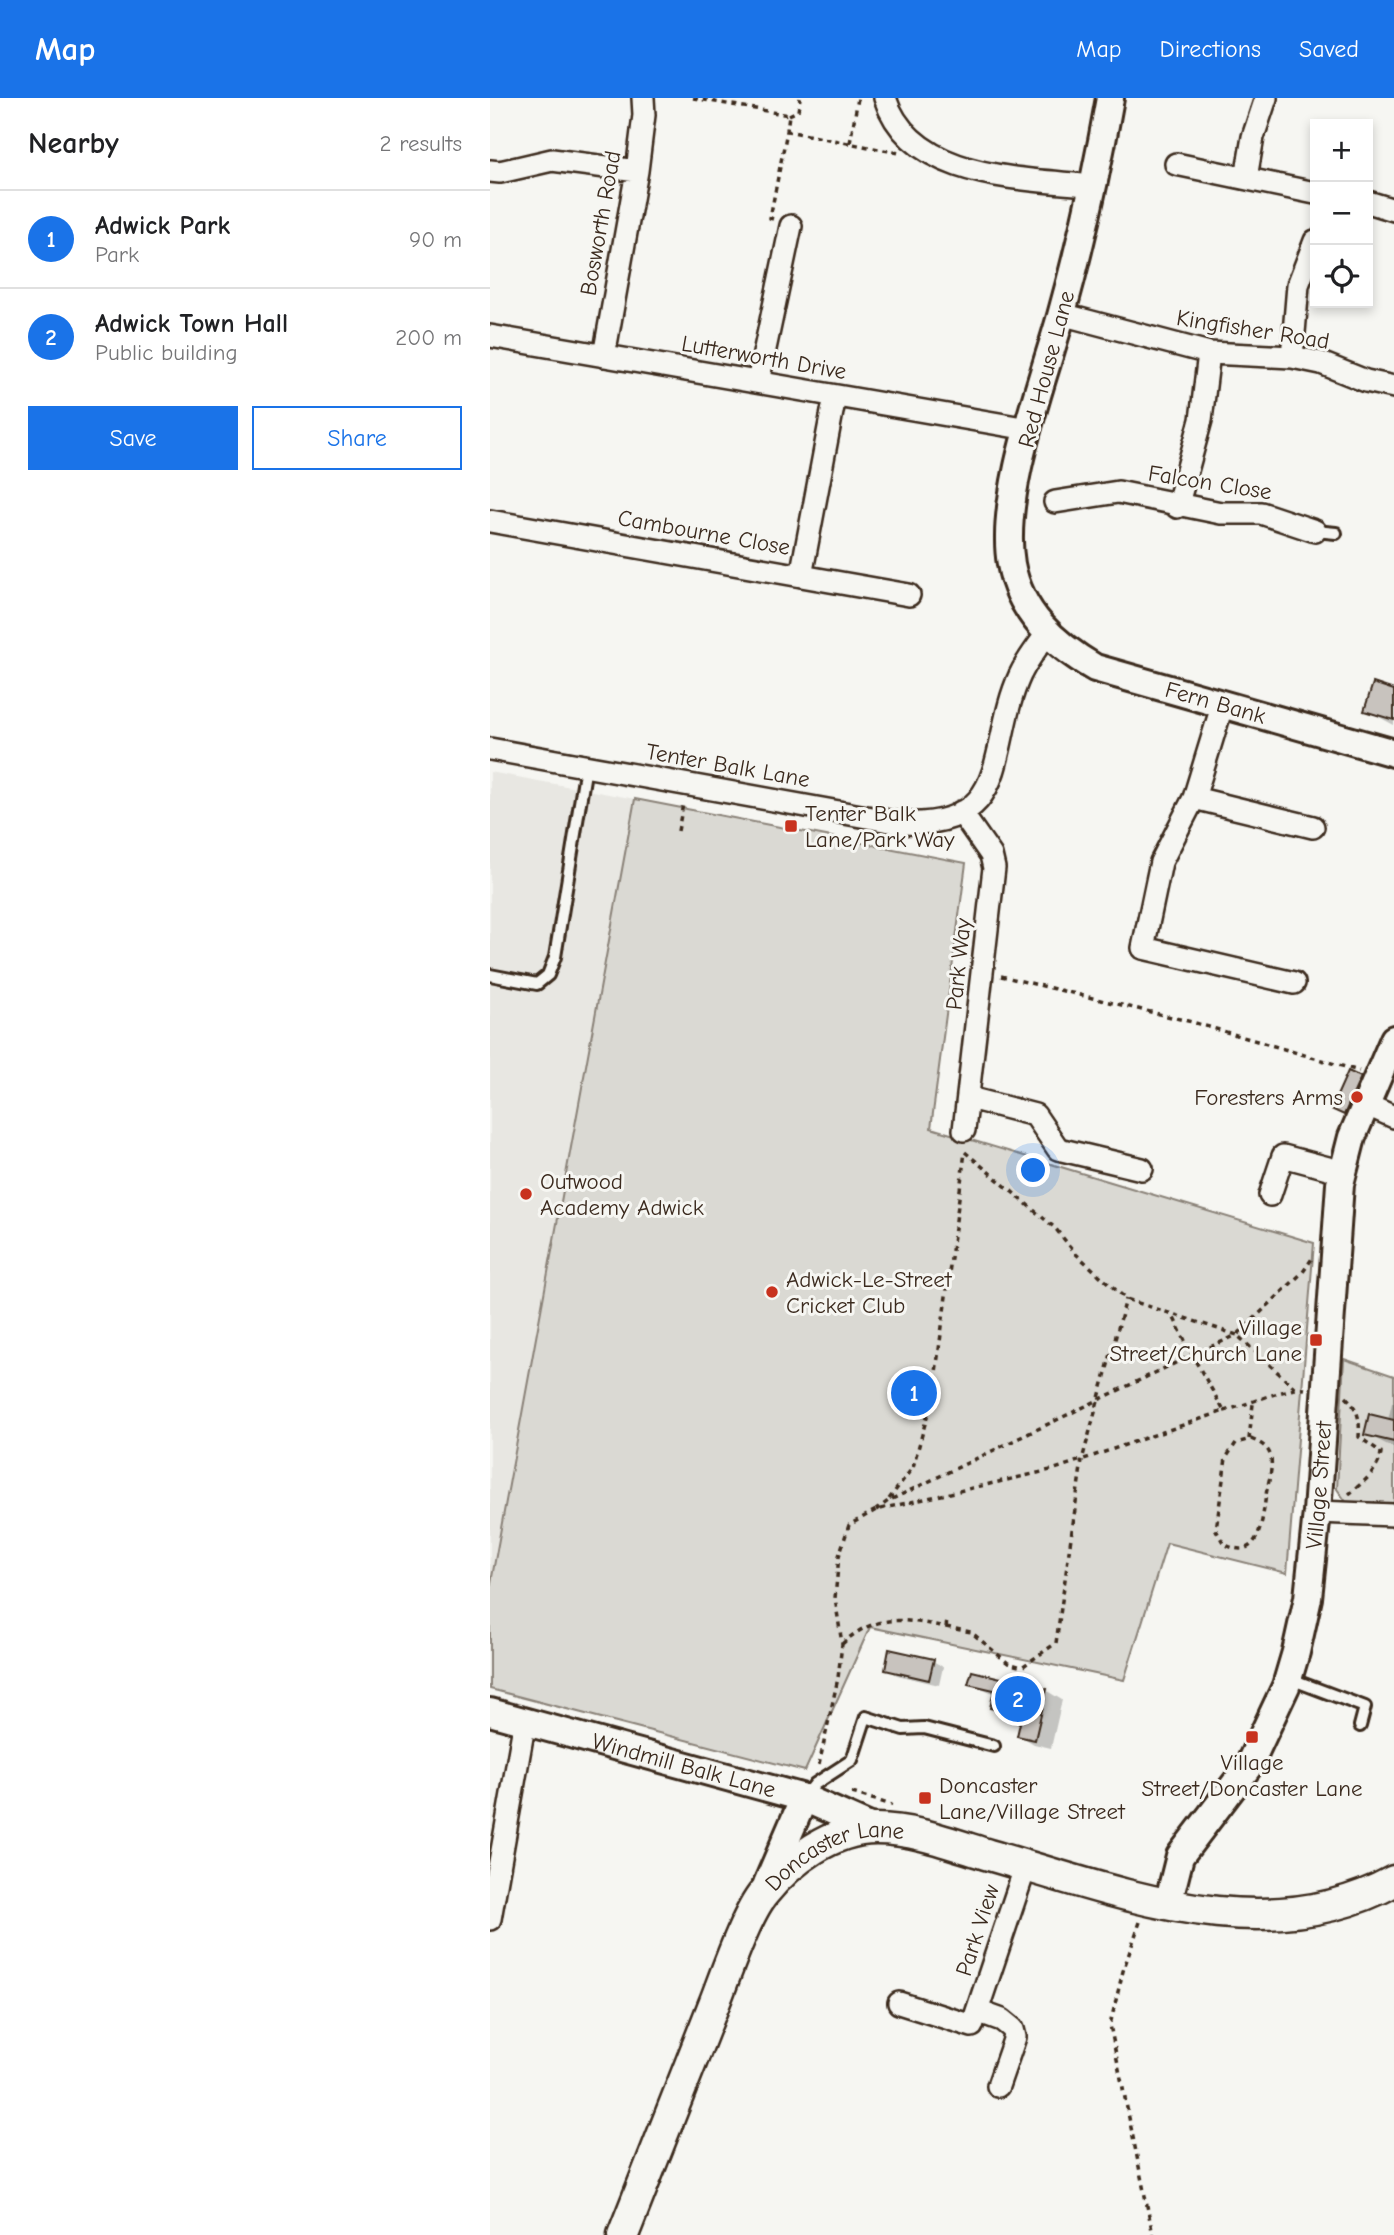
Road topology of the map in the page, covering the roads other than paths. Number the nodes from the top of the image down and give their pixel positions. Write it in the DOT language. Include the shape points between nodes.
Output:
graph roads {
  1 [pos="643,98"];
  2 [pos="885,98"];
  3 [pos="1110,98"];
  4 [pos="1266,98"];
  5 [pos="1176,164"];
  6 [pos="637,170"];
  7 [pos="490,171"];
  8 [pos="1246,178"];
  9 [pos="1094,186"];
  10 [pos="1310,192"];
  11 [pos="1373,204"];
  12 [pos="1394,210"];
  13 [pos="791,226"];
  14 [pos="1313,245"];
  15 [pos="1061,314"];
  16 [pos="490,336"];
  17 [pos="1209,353"];
  18 [pos="604,356"];
  19 [pos="1292,357"];
  20 [pos="758,383"];
  21 [pos="1394,387"];
  22 [pos="835,396"];
  23 [pos="1028,429"];
  24 [pos="1055,502"];
  25 [pos="1177,506"];
  26 [pos="490,521"];
  27 [pos="1325,532"];
  28 [pos="801,576"];
  29 [pos="909,595"];
  30 [pos="1046,634"];
  31 [pos="1223,703"];
  32 [pos="490,749"];
  33 [pos="1394,753"];
  34 [pos="586,766"];
  35 [pos="1194,798"];
  36 [pos="961,812"];
  37 [pos="1312,827"];
  38 [pos="490,975"];
  39 [pos="1294,983"];
  40 [pos="1388,1056"];
  41 [pos="969,1098"];
  42 [pos="1365,1104"];
  43 [pos="1394,1117"];
  44 [pos="964,1130"];
  45 [pos="1142,1169"];
  46 [pos="1343,1172"];
  47 [pos="1270,1195"];
  48 [pos="1317,1513"];
  49 [pos="1394,1516"];
  50 [pos="1288,1678"];
  51 [pos="490,1712"];
  52 [pos="525,1720"];
  53 [pos="1360,1726"];
  54 [pos="994,1746"];
  55 [pos="810,1791"];
  56 [pos="874,1829"];
  57 [pos="1026,1865"];
  58 [pos="1394,1881"];
  59 [pos="762,1895"];
  60 [pos="1158,1902"];
  61 [pos="490,1919"];
  62 [pos="899,2003"];
  63 [pos="977,2011"];
  64 [pos="998,2086"];
  65 [pos="623,2235"];
  1 -- 6 [label="street, Bosworth Road"];
  2 -- 9 [label="street" via="905,132 933,155 963,168"];
  3 -- 9 [label="street, Red House Lane"];
  4 -- 8 [label="street"];
  5 -- 8 [label="street"];
  6 -- 7 [label="street" via="552,160"];
  6 -- 18 [label="street, Bosworth Road"];
  8 -- 10 [label="street"];
  9 -- 15 [label="street, Red House Lane"];
  11 -- 12 [label="street"];
  13 -- 20 [label="street"];
  14 -- 19 [label="street" via="1298,285"];
  15 -- 17 [label="street, Kingfisher Road"];
  15 -- 23 [label="street, Red House Lane"];
  16 -- 18 [label="street, Lutterworth Drive"];
  17 -- 19 [label="street, Kingfisher Road"];
  17 -- 25 [label="street" via="1202,420"];
  18 -- 20 [label="street, Lutterworth Drive"];
  19 -- 21 [label="street, Kingfisher Road"];
  20 -- 22 [label="street, Lutterworth Drive"];
  22 -- 23 [label="street, Lutterworth Drive"];
  22 -- 28 [label="street"];
  23 -- 30 [label="street, Red House Lane" via="1008,538 1018,589"];
  24 -- 25 [label="street, Falcon Close" via="1118,492"];
  25 -- 27 [label="street, Falcon Close" via="1261,513"];
  26 -- 28 [label="street, Cambourne Close"];
  28 -- 29 [label="street, Cambourne Close"];
  30 -- 31 [label="street, Fern Bank" via="1095,667"];
  30 -- 36 [label="street, Tenter Balk Lane" via="1019,676 989,784"];
  31 -- 33 [label="street, Fern Bank"];
  31 -- 35 [label="street"];
  32 -- 34 [label="street, Tenter Balk Lane"];
  34 -- 36 [label="street, Tenter Balk Lane" via="900,823 927,824"];
  34 -- 38 [label="lane" via="555,957 548,975 537,984"];
  35 -- 37 [label="street"];
  35 -- 39 [label="street" via="1161,862 1143,948"];
  36 -- 41 [label="street, Park Way" via="991,855 995,869"];
  40 -- 42 [label="street, Village Street"];
  41 -- 44 [label="street, Park Way"];
  41 -- 45 [label="street" via="1035,1115 1058,1149"];
  42 -- 43 [label="street"];
  42 -- 46 [label="street, Village Street"];
  46 -- 47 [label="street" via="1283,1156"];
  46 -- 48 [label="street, Village Street"];
  48 -- 49 [label="street"];
  48 -- 50 [label="street, Village Street" via="1308,1598"];
  50 -- 53 [label="lane" via="1365,1707"];
  50 -- 60 [label="street, Village Street" via="1248,1767 1180,1856"];
  51 -- 52 [label="street, Windmill Balk Lane"];
  52 -- 55 [label="street, Windmill Balk Lane"];
  52 -- 61 [label="street"];
  54 -- 55 [label="lane" via="924,1728 903,1729 866,1717 852,1760"];
  55 -- 56 [label="street, Windmill Balk Lane" via="839,1814"];
  55 -- 59 [label="street"];
  56 -- 57 [label="main road, Doncaster Lane" via="925,1836"];
  56 -- 59 [label="main road, Doncaster Lane" via="834,1839 793,1862"];
  57 -- 60 [label="main road, Doncaster Lane" via="1102,1890"];
  57 -- 63 [label="street, Park View"];
  58 -- 60 [label="main road, Doncaster Lane" via="1332,1905 1281,1915 1232,1914"];
  59 -- 65 [label="main road, Doncaster Lane" via="730,1961"];
  62 -- 63 [label="street, Park View" via="972,2026"];
  63 -- 64 [label="street, Park View" via="1013,2029 1015,2037"];
}
